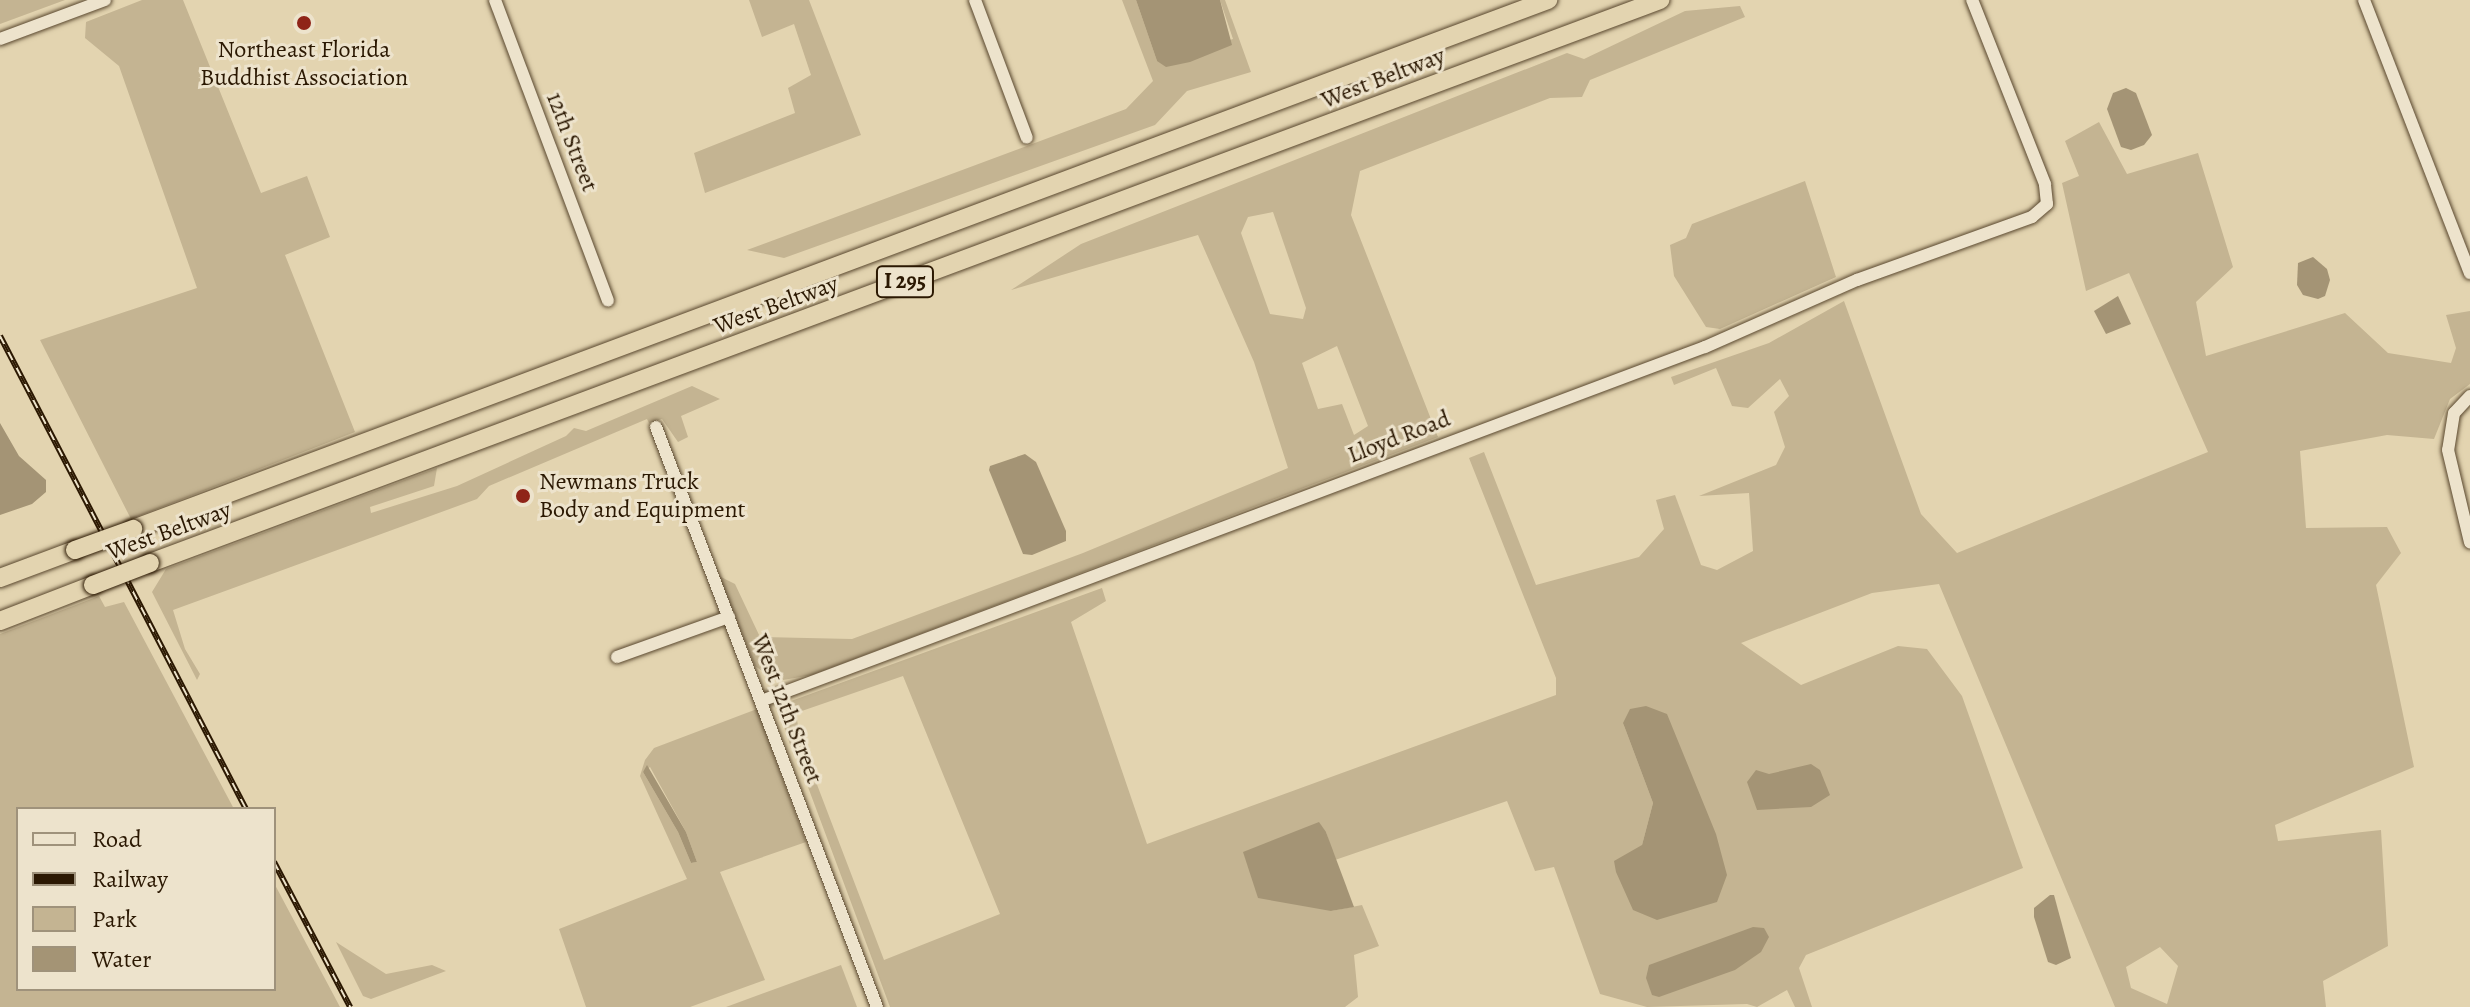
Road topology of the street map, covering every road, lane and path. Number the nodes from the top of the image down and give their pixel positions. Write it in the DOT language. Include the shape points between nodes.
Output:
graph roads {
  1 [pos="105,0"];
  2 [pos="495,0"];
  3 [pos="975,0"];
  4 [pos="1548,0"];
  5 [pos="1660,0"];
  6 [pos="1972,0"];
  7 [pos="2364,0"];
  8 [pos="0,39"];
  9 [pos="1027,138"];
  10 [pos="2470,273"];
  11 [pos="608,300"];
  12 [pos="2470,396"];
  13 [pos="656,427"];
  14 [pos="2470,542"];
  15 [pos="0,578"];
  16 [pos="729,617"];
  17 [pos="0,621"];
  18 [pos="617,657"];
  19 [pos="761,701"];
  20 [pos="877,1007"];
  1 -- 8 [label="street"];
  2 -- 11 [label="street, 12th Street"];
  3 -- 9 [label="street"];
  4 -- 15 [label="highway, West Beltway / I 295, bridge"];
  5 -- 17 [label="highway, West Beltway / I 295, bridge"];
  6 -- 19 [label="street, Lloyd Road" via="2045,184 2047,204 2032,217 1857,280 1705,347"];
  7 -- 10 [label="street"];
  12 -- 14 [label="street" via="2454,413 2448,450"];
  13 -- 16 [label="street, West 12th Street"];
  16 -- 18 [label="street"];
  16 -- 19 [label="street, West 12th Street"];
  19 -- 20 [label="street, West 12th Street"];
}
